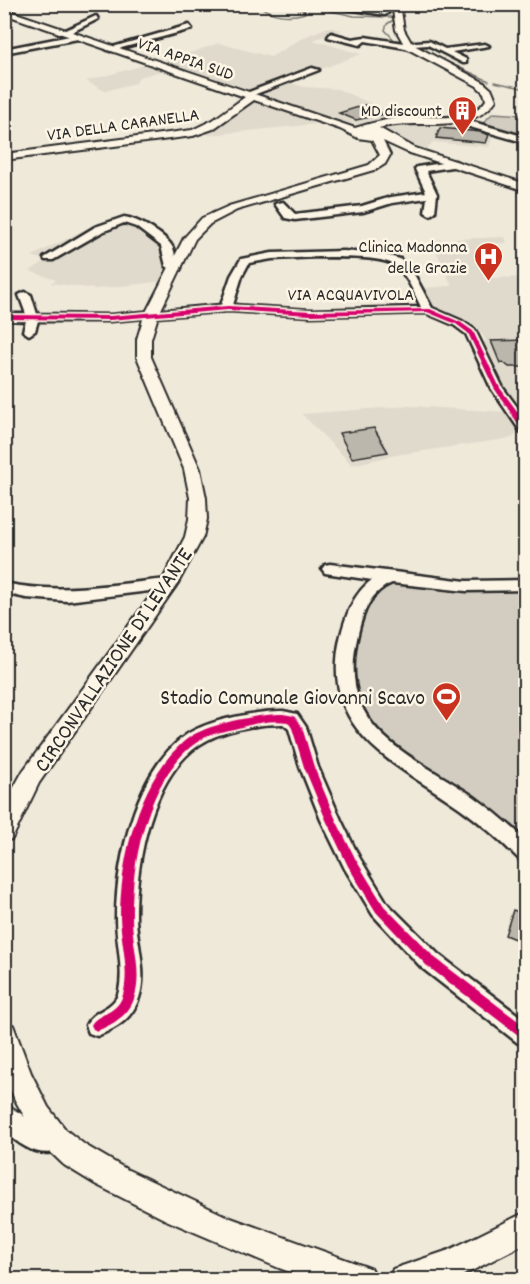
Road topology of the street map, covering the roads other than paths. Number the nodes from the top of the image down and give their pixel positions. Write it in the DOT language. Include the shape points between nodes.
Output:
graph roads {
  1 [pos="359,4"];
  2 [pos="342,6"];
  3 [pos="396,8"];
  4 [pos="4,11"];
  5 [pos="385,13"];
  6 [pos="96,18"];
  7 [pos="189,27"];
  8 [pos="63,33"];
  9 [pos="331,34"];
  10 [pos="75,38"];
  11 [pos="351,41"];
  12 [pos="373,44"];
  13 [pos="409,46"];
  14 [pos="485,46"];
  15 [pos="110,49"];
  16 [pos="4,51"];
  17 [pos="443,51"];
  18 [pos="463,61"];
  19 [pos="315,70"];
  20 [pos="244,95"];
  21 [pos="267,103"];
  22 [pos="237,105"];
  23 [pos="452,119"];
  24 [pos="372,135"];
  25 [pos="525,140"];
  26 [pos="407,148"];
  27 [pos="4,157"];
  28 [pos="455,164"];
  29 [pos="525,188"];
  30 [pos="432,194"];
  31 [pos="280,204"];
  32 [pos="430,213"];
  33 [pos="49,258"];
  34 [pos="176,268"];
  35 [pos="25,295"];
  36 [pos="226,308"];
  37 [pos="428,310"];
  38 [pos="151,316"];
  39 [pos="4,317"];
  40 [pos="33,318"];
  41 [pos="29,331"];
  42 [pos="525,429"];
  43 [pos="330,569"];
  44 [pos="392,579"];
  45 [pos="168,584"];
  46 [pos="525,585"];
  47 [pos="4,588"];
  48 [pos="4,832"];
  49 [pos="525,853"];
  50 [pos="97,1025"];
  51 [pos="4,1034"];
  52 [pos="525,1035"];
  53 [pos="4,1116"];
  54 [pos="57,1140"];
  55 [pos="521,1234"];
  56 [pos="361,1280"];
  57 [pos="404,1280"];
  1 -- 5 [label="street"];
  2 -- 5 [label="street"];
  3 -- 5 [label="street"];
  3 -- 13 [label="main road" via="400,29"];
  4 -- 8 [label="main road, VIA APPIA SUD"];
  6 -- 8 [label="street"];
  7 -- 15 [label="street"];
  8 -- 10 [label="main road, VIA APPIA SUD"];
  9 -- 11 [label="street"];
  10 -- 15 [label="main road, VIA APPIA SUD"];
  10 -- 16 [label="street"];
  11 -- 12 [label="street"];
  11 -- 12 [label="street" via="360,38"];
  12 -- 13 [label="street"];
  13 -- 17 [label="street" via="428,42"];
  13 -- 23 [label="main road" via="469,77 489,92 491,100 484,110"];
  14 -- 17 [label="street"];
  15 -- 20 [label="main road, VIA APPIA SUD"];
  17 -- 18 [label="street"];
  19 -- 20 [label="street"];
  20 -- 21 [label="main road, VIA APPIA SUD"];
  20 -- 22 [label="main road, VIA DELLA CARANELLA"];
  21 -- 22 [label="main road"];
  21 -- 24 [label="main road, VIA APPIA SUD"];
  22 -- 27 [label="main road, VIA DELLA CARANELLA" via="214,126 190,134"];
  23 -- 24 [label="main road" via="389,123"];
  23 -- 25 [label="street"];
  24 -- 26 [label="main road"];
  24 -- 26 [label="main road"];
  24 -- 34 [label="main road, CIRCONVALLAZIONE DI LEVANTE" via="383,160 363,171 210,218 191,235"];
  26 -- 28 [label="main road"];
  28 -- 29 [label="main road"];
  28 -- 30 [label="street" via="419,169"];
  30 -- 31 [label="street" via="295,217"];
  30 -- 32 [label="street"];
  33 -- 34 [label="street" via="123,220 141,226 166,243 170,264"];
  34 -- 38 [label="main road, CIRCONVALLAZIONE DI LEVANTE"];
  35 -- 40 [label="street"];
  36 -- 37 [label="street, VIA ACQUAVIVOLA" via="327,313"];
  36 -- 37 [label="street" via="240,268 249,259 352,254 397,261"];
  36 -- 38 [label="street, VIA ACQUAVIVOLA"];
  37 -- 42 [label="street, VIA ACQUAVIVOLA" via="471,332 497,388"];
  38 -- 40 [label="street, VIA ACQUAVIVOLA"];
  38 -- 45 [label="main road, CIRCONVALLAZIONE DI LEVANTE" via="144,339 144,357 192,469 199,502 193,541"];
  39 -- 40 [label="street, VIA ACQUAVIVOLA"];
  40 -- 41 [label="street"];
  43 -- 44 [label="street"];
  44 -- 46 [label="street" via="477,586"];
  44 -- 49 [label="street" via="368,590 352,627 346,676 352,708 391,753 476,810"];
  45 -- 47 [label="street" via="61,597 34,596"];
  45 -- 48 [label="main road, CIRCONVALLAZIONE DI LEVANTE" via="35,771"];
  50 -- 52 [label="street" via="121,1011 129,994 126,910 130,866 142,819 164,771 183,747 200,736 280,717 291,719 297,727 331,820 386,916 430,961"];
  51 -- 54 [label="main road" via="35,1110"];
  53 -- 54 [label="street" via="34,1141"];
  54 -- 56 [label="main road" via="99,1170 188,1215 272,1250"];
  55 -- 57 [label="main road" via="454,1264"];
}
